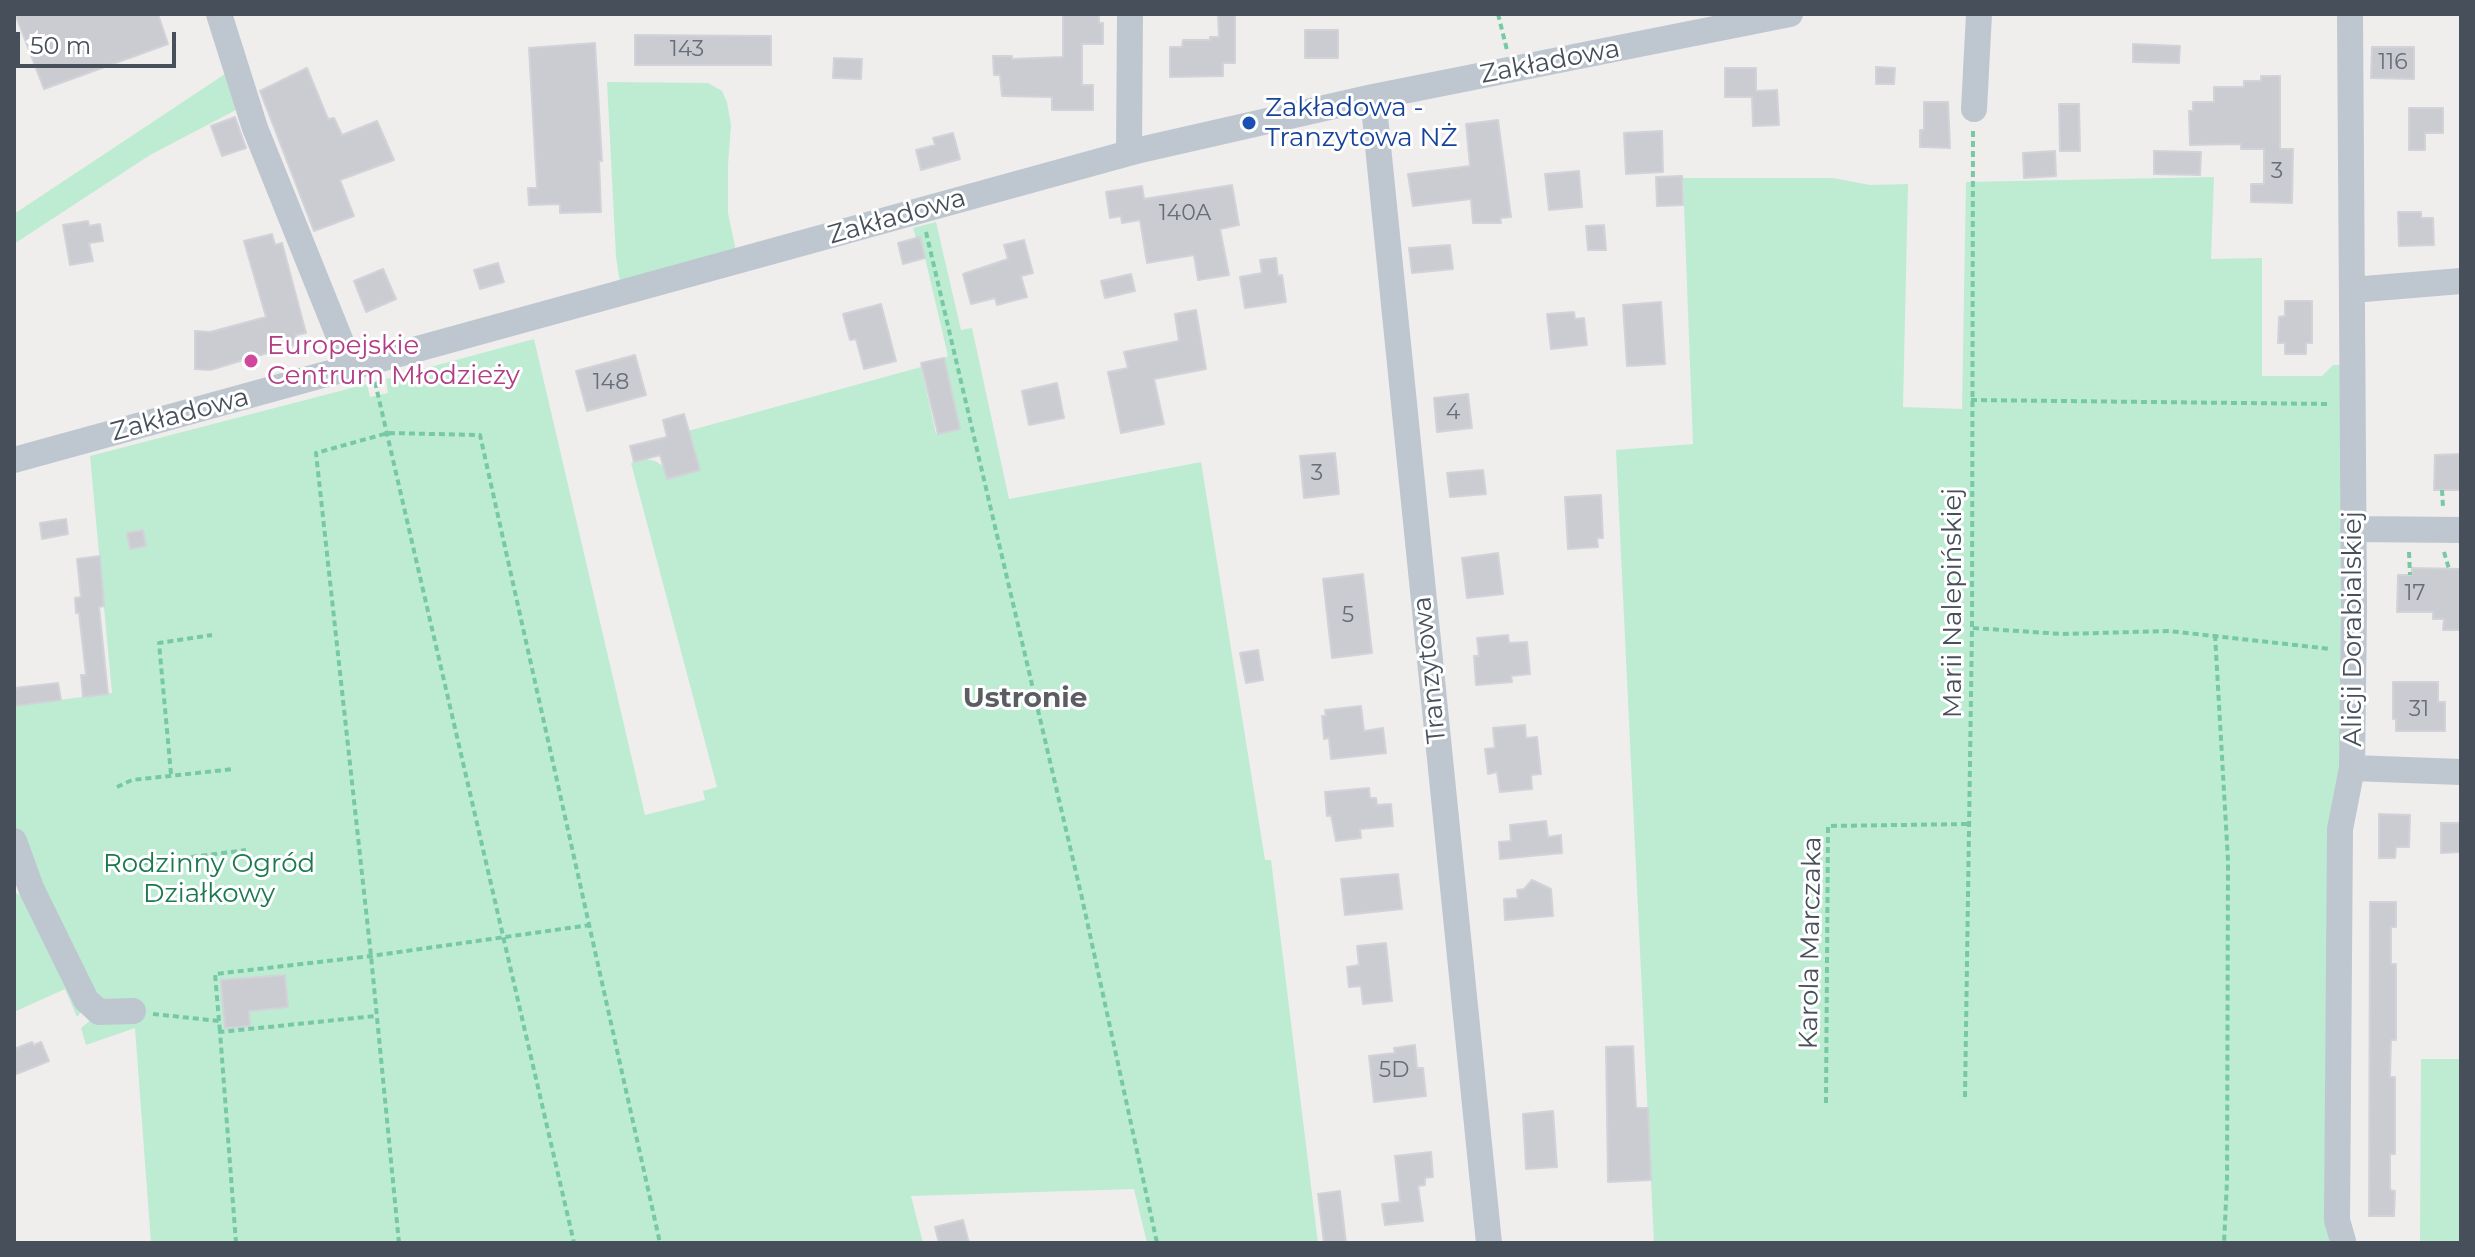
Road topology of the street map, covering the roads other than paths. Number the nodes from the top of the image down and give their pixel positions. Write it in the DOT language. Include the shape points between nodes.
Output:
graph roads {
  1 [pos="219,14"];
  2 [pos="1130,14"];
  3 [pos="1790,14"];
  4 [pos="1979,14"];
  5 [pos="2350,14"];
  6 [pos="1373,97"];
  7 [pos="1974,117"];
  8 [pos="1129,153"];
  9 [pos="2461,281"];
  10 [pos="2352,290"];
  11 [pos="352,369"];
  12 [pos="14,460"];
  13 [pos="2353,529"];
  14 [pos="2461,530"];
  15 [pos="2352,768"];
  16 [pos="2461,772"];
  17 [pos="14,841"];
  18 [pos="25,892"];
  19 [pos="133,1011"];
  20 [pos="2343,1241"];
  21 [pos="1489,1243"];
  1 -- 11 [label="street" via="255,128"];
  2 -- 8 [label="street"];
  3 -- 6 [label="street, Zakładowa"];
  4 -- 7 [label="street"];
  5 -- 10 [label="street, Alicji Dorabialskiej"];
  6 -- 8 [label="street, Zakładowa"];
  6 -- 21 [label="street, Tranzytowa"];
  8 -- 11 [label="street, Zakładowa"];
  9 -- 10 [label="street"];
  10 -- 13 [label="street, Alicji Dorabialskiej"];
  11 -- 12 [label="street, Zakładowa"];
  13 -- 14 [label="street"];
  13 -- 15 [label="street, Alicji Dorabialskiej"];
  15 -- 16 [label="street"];
  15 -- 20 [label="street, Alicji Dorabialskiej" via="2340,829 2337,1220"];
  17 -- 18 [label="street"];
  18 -- 19 [label="street" via="92,1008"];
}
